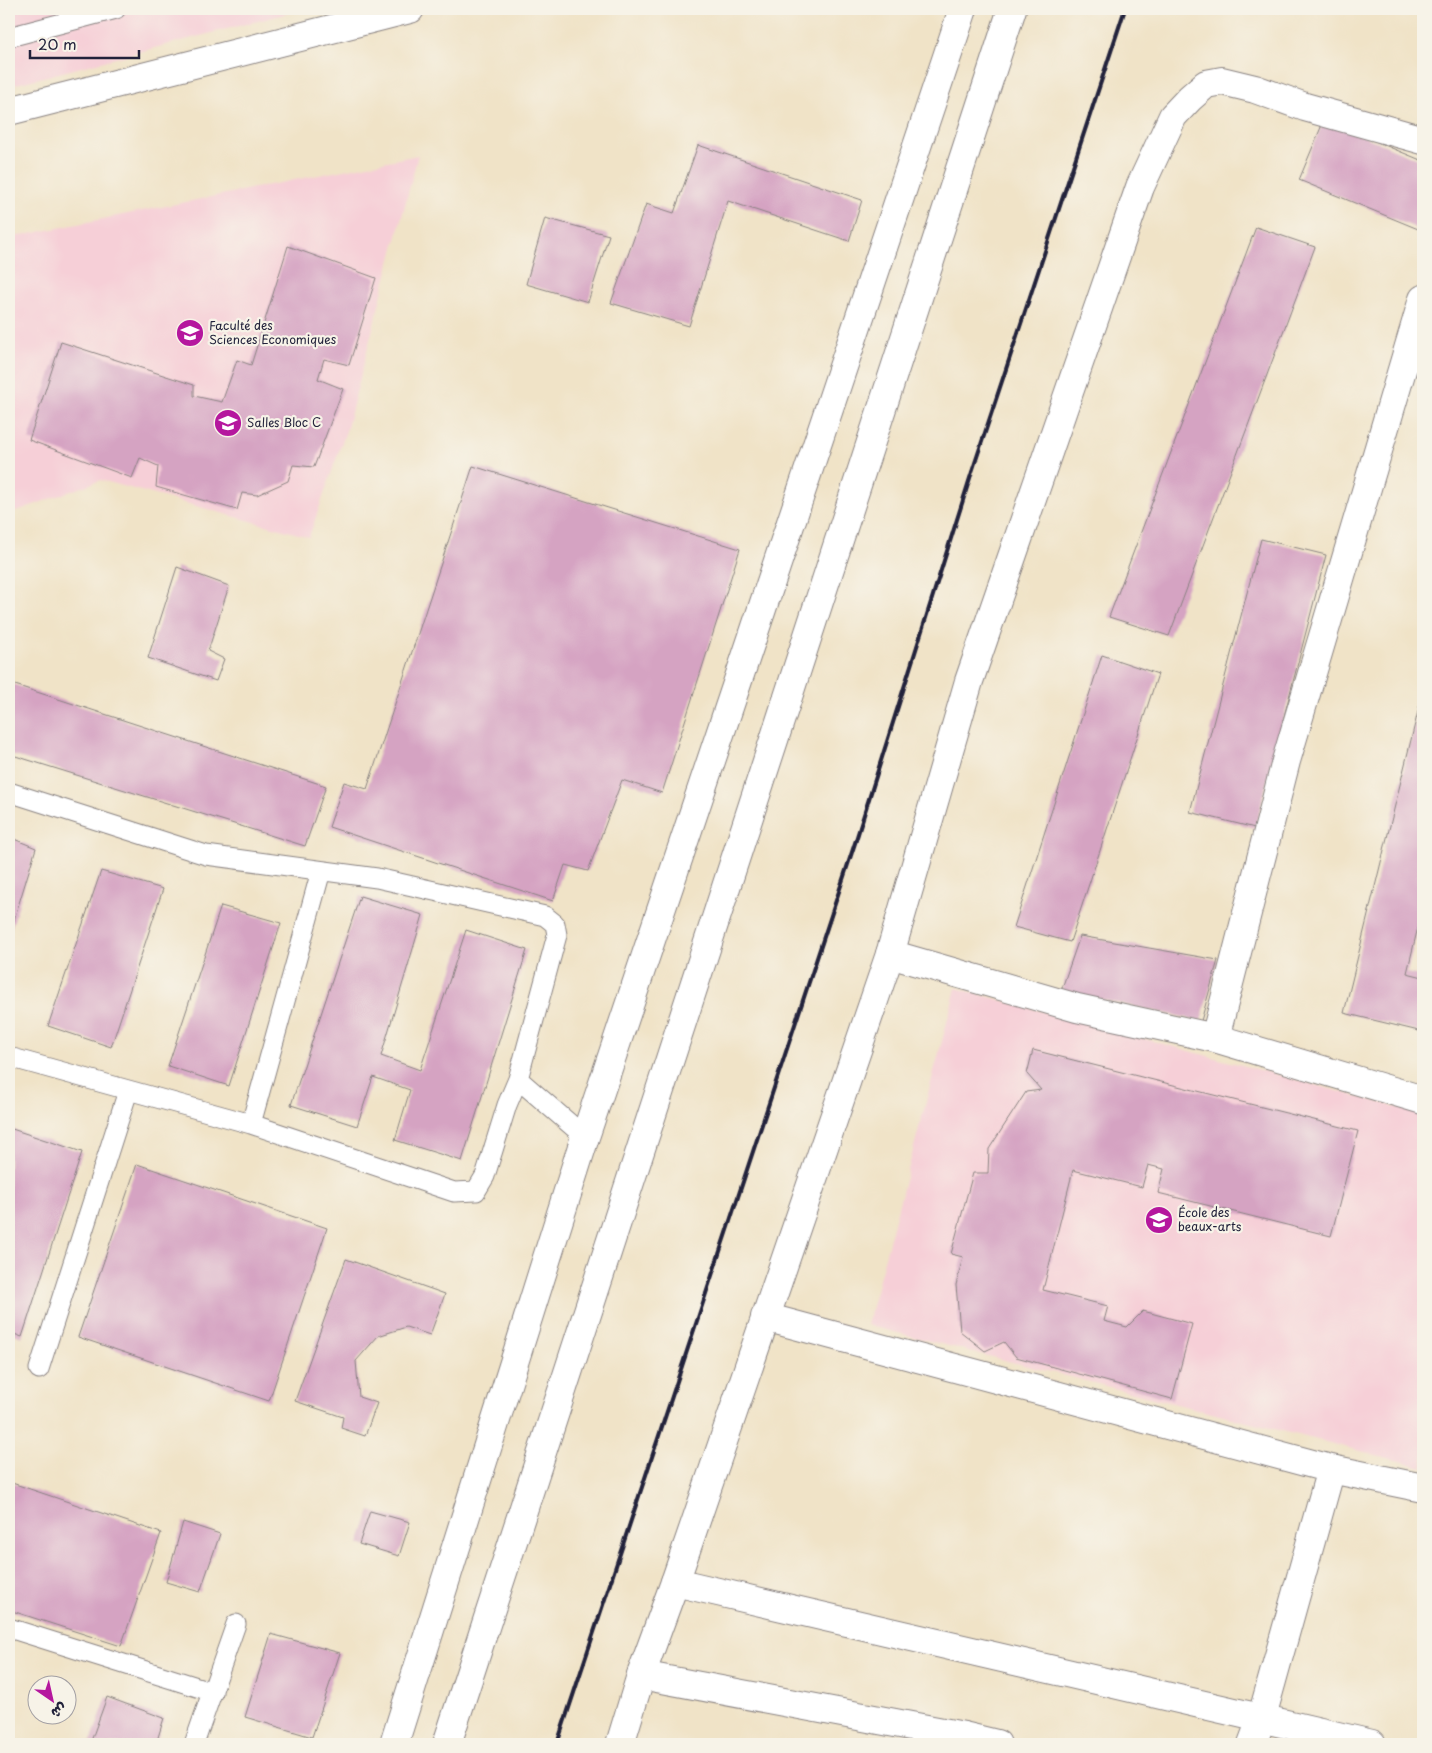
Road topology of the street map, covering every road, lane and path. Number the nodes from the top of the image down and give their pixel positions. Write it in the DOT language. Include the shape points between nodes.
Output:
graph roads {
  1 [pos="116,9"];
  2 [pos="410,9"];
  3 [pos="963,9"];
  4 [pos="1012,9"];
  5 [pos="9,37"];
  6 [pos="9,111"];
  7 [pos="1423,140"];
  8 [pos="1423,299"];
  9 [pos="9,792"];
  10 [pos="321,871"];
  11 [pos="890,954"];
  12 [pos="1215,1038"];
  13 [pos="9,1056"];
  14 [pos="518,1079"];
  15 [pos="128,1091"];
  16 [pos="1423,1100"];
  17 [pos="251,1124"];
  18 [pos="585,1136"];
  19 [pos="765,1317"];
  20 [pos="39,1369"];
  21 [pos="1332,1469"];
  22 [pos="1423,1488"];
  23 [pos="675,1582"];
  24 [pos="236,1624"];
  25 [pos="9,1628"];
  26 [pos="641,1675"];
  27 [pos="212,1692"];
  28 [pos="1256,1732"];
  29 [pos="963,1740"];
  30 [pos="194,1744"];
  31 [pos="394,1744"];
  32 [pos="447,1744"];
  33 [pos="620,1744"];
  34 [pos="997,1744"];
  35 [pos="1372,1744"];
  1 -- 5 [label="lane"];
  2 -- 6 [label="street"];
  3 -- 18 [label="street"];
  4 -- 32 [label="street"];
  7 -- 11 [label="street" via="1305,107 1255,88 1222,81 1206,84 1173,116 1140,187 973,672"];
  8 -- 12 [label="street" via="1286,761"];
  9 -- 10 [label="lane" via="206,855"];
  10 -- 14 [label="lane" via="386,880 544,916 555,924 557,934"];
  10 -- 17 [label="lane"];
  11 -- 12 [label="street" via="1077,1008"];
  11 -- 19 [label="street"];
  12 -- 16 [label="street"];
  13 -- 15 [label="lane"];
  14 -- 17 [label="lane" via="485,1176 476,1192 454,1192"];
  14 -- 18 [label="lane"];
  15 -- 17 [label="lane"];
  15 -- 20 [label="lane"];
  18 -- 31 [label="street"];
  19 -- 21 [label="street"];
  19 -- 23 [label="street"];
  21 -- 22 [label="street"];
  21 -- 28 [label="street"];
  23 -- 26 [label="street"];
  23 -- 28 [label="street"];
  24 -- 27 [label="lane"];
  25 -- 27 [label="lane"];
  26 -- 29 [label="street"];
  26 -- 33 [label="street"];
  27 -- 30 [label="lane"];
  28 -- 35 [label="street"];
  29 -- 34 [label="street"];
}
